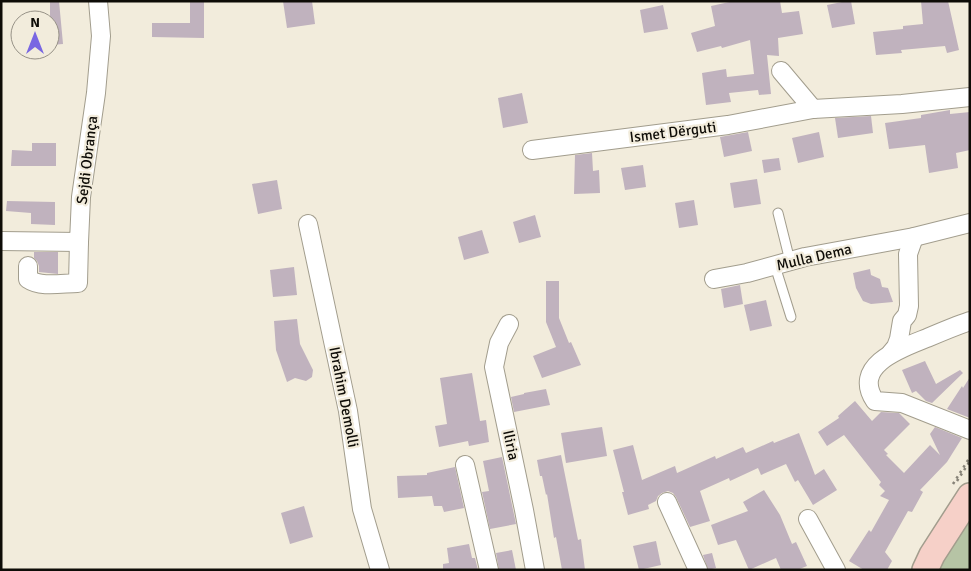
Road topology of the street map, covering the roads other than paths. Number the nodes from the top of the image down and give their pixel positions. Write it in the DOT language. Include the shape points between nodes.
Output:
graph roads {
  1 [pos="98,1"];
  2 [pos="781,71"];
  3 [pos="970,97"];
  4 [pos="813,109"];
  5 [pos="532,150"];
  6 [pos="778,214"];
  7 [pos="970,223"];
  8 [pos="308,224"];
  9 [pos="914,237"];
  10 [pos="1,241"];
  11 [pos="79,242"];
  12 [pos="782,264"];
  13 [pos="28,266"];
  14 [pos="714,279"];
  15 [pos="790,317"];
  16 [pos="970,320"];
  17 [pos="508,324"];
  18 [pos="891,353"];
  19 [pos="970,430"];
  20 [pos="465,465"];
  21 [pos="970,496"];
  22 [pos="667,502"];
  23 [pos="808,519"];
  24 [pos="697,568"];
  25 [pos="380,570"];
  26 [pos="490,570"];
  27 [pos="535,570"];
  28 [pos="836,570"];
  29 [pos="925,570"];
  1 -- 11 [label="street, Sejdi Obrança" via="101,36 81,198"];
  2 -- 4 [label="street"];
  3 -- 4 [label="street, Ismet Dërguti"];
  4 -- 5 [label="street, Ismet Dërguti" via="728,125"];
  6 -- 12 [label="lane"];
  7 -- 9 [label="street, Mulla Dema"];
  8 -- 25 [label="street, Ibrahim Demolli" via="348,411 362,509"];
  9 -- 12 [label="street, Mulla Dema"];
  9 -- 18 [label="street" via="908,254 909,306 902,321 900,339"];
  10 -- 11 [label="street"];
  11 -- 13 [label="street, Sejdi Obrança" via="78,283 30,281"];
  12 -- 14 [label="street, Mulla Dema"];
  12 -- 15 [label="lane"];
  16 -- 18 [label="street"];
  17 -- 27 [label="street, Iliria" via="499,343 494,367"];
  18 -- 19 [label="street" via="876,365 870,376 870,389 875,401 902,403"];
  20 -- 26 [label="street"];
  21 -- 29 [label="main road"];
  22 -- 24 [label="street"];
  23 -- 28 [label="street"];
}
